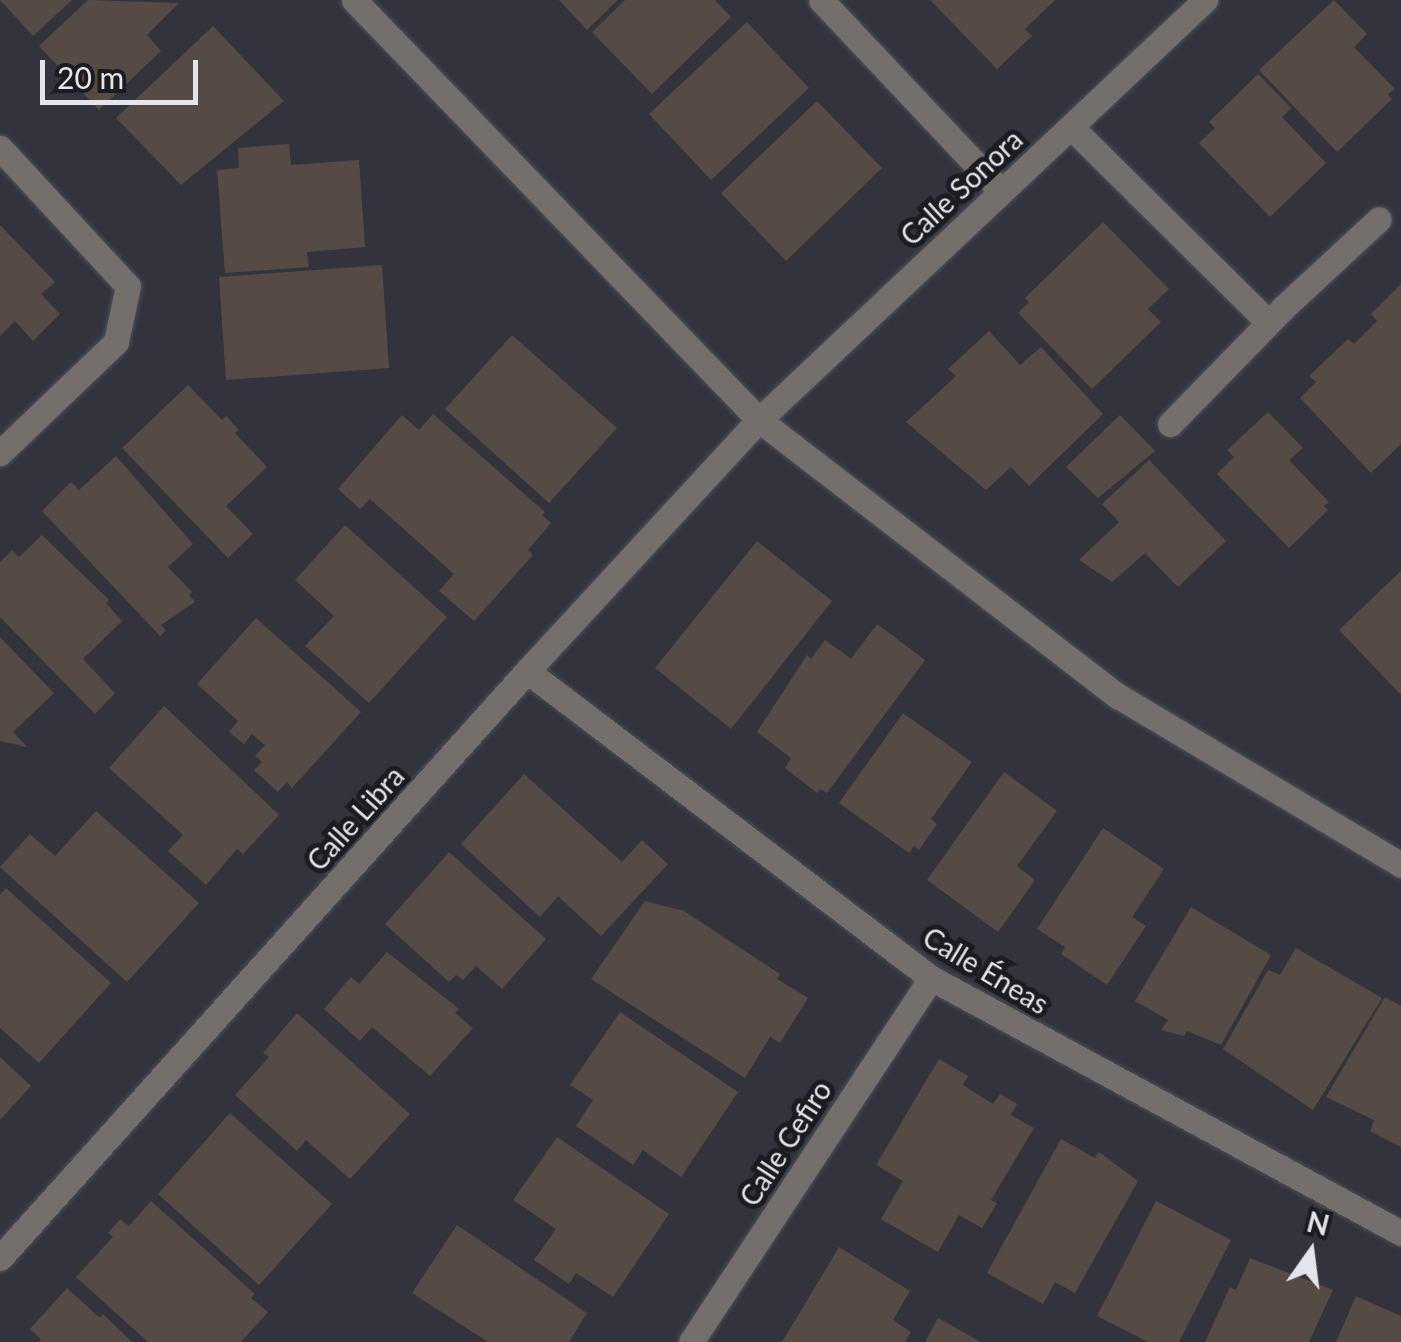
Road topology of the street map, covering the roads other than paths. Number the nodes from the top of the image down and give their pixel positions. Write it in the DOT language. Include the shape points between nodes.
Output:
graph roads {
  1 [pos="354,0"];
  2 [pos="820,0"];
  3 [pos="1205,0"];
  4 [pos="1070,127"];
  5 [pos="0,148"];
  6 [pos="1000,190"];
  7 [pos="1379,219"];
  8 [pos="1268,322"];
  9 [pos="759,420"];
  10 [pos="1170,424"];
  11 [pos="0,453"];
  12 [pos="527,670"];
  13 [pos="1401,865"];
  14 [pos="931,978"];
  15 [pos="1401,1233"];
  16 [pos="0,1258"];
  17 [pos="691,1342"];
  1 -- 9 [label="street"];
  2 -- 6 [label="street"];
  3 -- 4 [label="street, Calle Sonora"];
  4 -- 6 [label="street, Calle Sonora"];
  4 -- 8 [label="street"];
  5 -- 11 [label="street" via="128,286 116,342"];
  6 -- 9 [label="street, Calle Sonora"];
  7 -- 8 [label="street"];
  8 -- 10 [label="street"];
  9 -- 12 [label="street, Calle Libra"];
  9 -- 13 [label="street" via="1118,696"];
  12 -- 14 [label="street, Calle Éneas"];
  12 -- 16 [label="street, Calle Libra"];
  14 -- 15 [label="street, Calle Éneas"];
  14 -- 17 [label="street, Calle Cefiro"];
}
